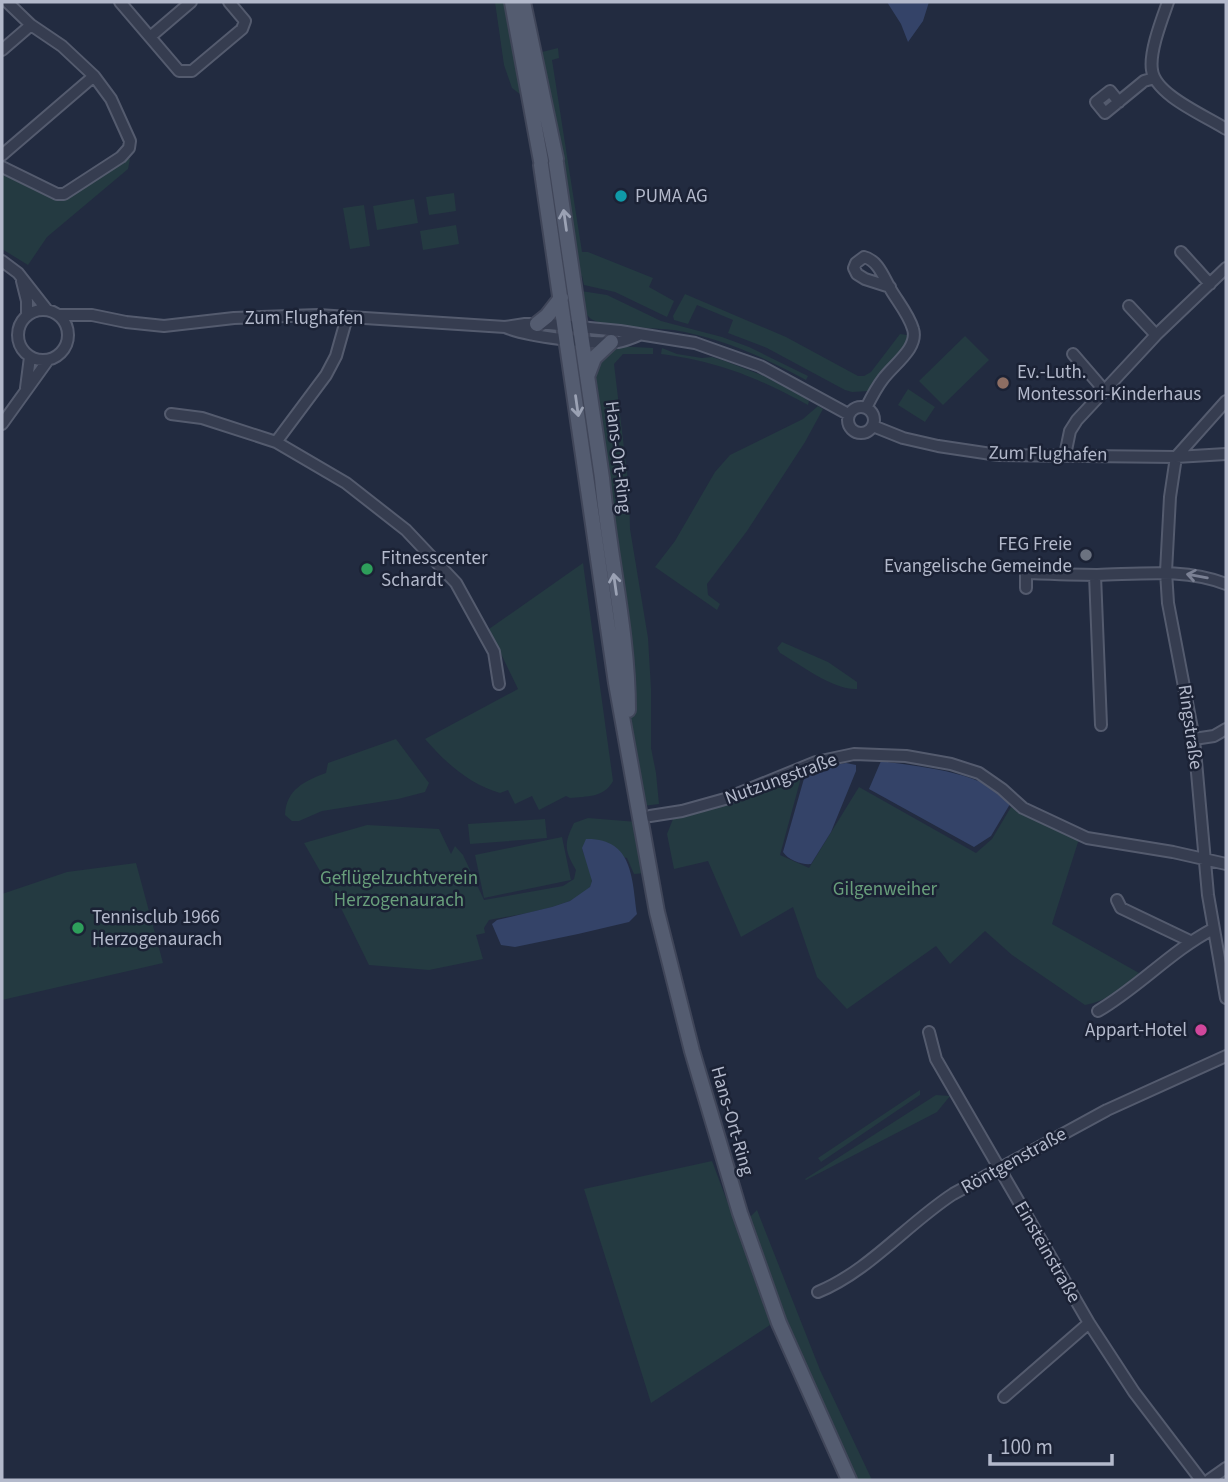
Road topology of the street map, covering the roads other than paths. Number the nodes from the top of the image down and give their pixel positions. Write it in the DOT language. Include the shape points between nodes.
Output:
graph roads {
  1 [pos="7,2"];
  2 [pos="120,2"];
  3 [pos="191,2"];
  4 [pos="229,2"];
  5 [pos="512,2"];
  6 [pos="523,2"];
  7 [pos="1168,2"];
  8 [pos="31,25"];
  9 [pos="150,37"];
  10 [pos="2,50"];
  11 [pos="94,76"];
  12 [pos="1154,78"];
  13 [pos="1119,102"];
  14 [pos="1226,129"];
  15 [pos="2,155"];
  16 [pos="549,162"];
  17 [pos="2,167"];
  18 [pos="1181,252"];
  19 [pos="2,261"];
  20 [pos="1226,268"];
  21 [pos="22,278"];
  22 [pos="1210,284"];
  23 [pos="890,287"];
  24 [pos="568,297"];
  25 [pos="1129,306"];
  26 [pos="47,310"];
  27 [pos="58,315"];
  28 [pos="27,316"];
  29 [pos="347,317"];
  30 [pos="104,318"];
  31 [pos="531,324"];
  32 [pos="505,327"];
  33 [pos="68,329"];
  34 [pos="574,333"];
  35 [pos="639,335"];
  36 [pos="1156,335"];
  37 [pos="611,342"];
  38 [pos="1073,354"];
  39 [pos="30,356"];
  40 [pos="48,360"];
  41 [pos="587,375"];
  42 [pos="1104,390"];
  43 [pos="25,391"];
  44 [pos="1226,401"];
  45 [pos="187,404"];
  46 [pos="866,408"];
  47 [pos="172,414"];
  48 [pos="848,414"];
  49 [pos="186,416"];
  50 [pos="2,424"];
  51 [pos="873,426"];
  52 [pos="276,442"];
  53 [pos="1226,454"];
  54 [pos="1065,455"];
  55 [pos="1176,457"];
  56 [pos="1166,572"];
  57 [pos="1095,575"];
  58 [pos="1226,584"];
  59 [pos="1026,589"];
  60 [pos="499,684"];
  61 [pos="1101,725"];
  62 [pos="1226,729"];
  63 [pos="1194,739"];
  64 [pos="628,757"];
  65 [pos="650,816"];
  66 [pos="1205,859"];
  67 [pos="1226,864"];
  68 [pos="1116,900"];
  69 [pos="1213,929"];
  70 [pos="1190,941"];
  71 [pos="1226,998"];
  72 [pos="1098,1011"];
  73 [pos="929,1032"];
  74 [pos="1226,1056"];
  75 [pos="999,1169"];
  76 [pos="818,1292"];
  77 [pos="1089,1323"];
  78 [pos="1004,1397"];
  79 [pos="1226,1468"];
  80 [pos="849,1480"];
  81 [pos="1201,1480"];
  82 [pos="1209,1480"];
  1 -- 8 [label="street"];
  2 -- 9 [label="street"];
  3 -- 9 [label="street"];
  4 -- 9 [label="street" via="245,21 242,29 192,71 179,71"];
  5 -- 16 [label="main road, Hans-Ort-Ring"];
  6 -- 16 [label="main road, Hans-Ort-Ring"];
  7 -- 12 [label="street" via="1152,61"];
  8 -- 10 [label="street"];
  8 -- 11 [label="street"];
  11 -- 15 [label="street"];
  11 -- 17 [label="street" via="128,136 129,148 121,157 64,194"];
  12 -- 13 [label="street" via="1143,81"];
  12 -- 14 [label="street" via="1162,89"];
  16 -- 24 [label="main road, Hans-Ort-Ring" via="558,277"];
  24 -- 16 [label="main road, Hans-Ort-Ring, one-way" via="573,277"];
  18 -- 22 [label="street"];
  19 -- 21 [label="street"];
  20 -- 22 [label="street"];
  21 -- 26 [label="street"];
  21 -- 28 [label="street"];
  22 -- 36 [label="street"];
  23 -- 46 [label="street" via="912,327 913,341"];
  24 -- 31 [label="main road"];
  24 -- 34 [label="main road, Hans-Ort-Ring"];
  25 -- 36 [label="street"];
  26 -- 27 [label="street"];
  26 -- 28 [label="street"];
  27 -- 30 [label="street, Zum Flughafen"];
  27 -- 33 [label="street"];
  28 -- 39 [label="street" via="18,336"];
  29 -- 30 [label="street, Zum Flughafen" via="256,316 164,326"];
  29 -- 32 [label="street, Zum Flughafen"];
  29 -- 52 [label="street" via="337,356"];
  30 -- 33 [label="street, Zum Flughafen"];
  31 -- 32 [label="street, Zum Flughafen"];
  31 -- 34 [label="street, Zum Flughafen"];
  32 -- 34 [label="street, Zum Flughafen" via="520,334"];
  33 -- 40 [label="street" via="62,351"];
  34 -- 35 [label="street, Zum Flughafen"];
  34 -- 37 [label="street, Zum Flughafen"];
  34 -- 41 [label="main road, Hans-Ort-Ring"];
  34 -- 64 [label="main road, Hans-Ort-Ring, one-way"];
  35 -- 37 [label="street, Zum Flughafen"];
  35 -- 48 [label="street, Zum Flughafen" via="718,349 760,366"];
  36 -- 42 [label="street"];
  37 -- 41 [label="main road" via="594,358"];
  38 -- 42 [label="street"];
  39 -- 40 [label="street"];
  39 -- 43 [label="street"];
  40 -- 43 [label="street"];
  64 -- 41 [label="main road, Hans-Ort-Ring, one-way" via="628,673"];
  42 -- 54 [label="street" via="1073,426"];
  43 -- 50 [label="street"];
  44 -- 55 [label="street"];
  45 -- 49 [label="street"];
  46 -- 48 [label="street"];
  46 -- 51 [label="street" via="872,413"];
  47 -- 49 [label="street"];
  48 -- 51 [label="street" via="848,426 854,432 867,432"];
  49 -- 52 [label="street"];
  51 -- 54 [label="street, Zum Flughafen" via="903,438 969,452"];
  52 -- 60 [label="street" via="346,483 406,530 456,583 494,652"];
  53 -- 55 [label="street, Zum Flughafen"];
  54 -- 55 [label="street, Zum Flughafen"];
  55 -- 56 [label="street, Ringstraße"];
  56 -- 57 [label="street"];
  58 -- 56 [label="street, one-way"];
  56 -- 63 [label="street, Ringstraße"];
  57 -- 59 [label="street" via="1026,573"];
  57 -- 61 [label="street"];
  62 -- 63 [label="street"];
  63 -- 66 [label="street, Ringstraße"];
  64 -- 80 [label="main road, Hans-Ort-Ring" via="657,912 740,1213 779,1323"];
  65 -- 66 [label="street, Nutzungstraße" via="716,802 816,762 854,754 906,756 979,773 1023,808 1087,838"];
  66 -- 67 [label="street, Nutzungstraße"];
  66 -- 69 [label="street, Ringstraße"];
  68 -- 70 [label="street" via="1121,908"];
  69 -- 70 [label="street"];
  69 -- 71 [label="street, Ringstraße"];
  70 -- 72 [label="street"];
  73 -- 75 [label="street, Einsteinstraße" via="936,1059"];
  74 -- 75 [label="street, Röntgenstraße" via="1107,1110"];
  75 -- 76 [label="street, Röntgenstraße" via="933,1207 847,1278"];
  75 -- 77 [label="street, Einsteinstraße"];
  77 -- 78 [label="street, Einsteinstraße"];
  77 -- 81 [label="street, Einsteinstraße"];
  79 -- 82 [label="street"];
}
